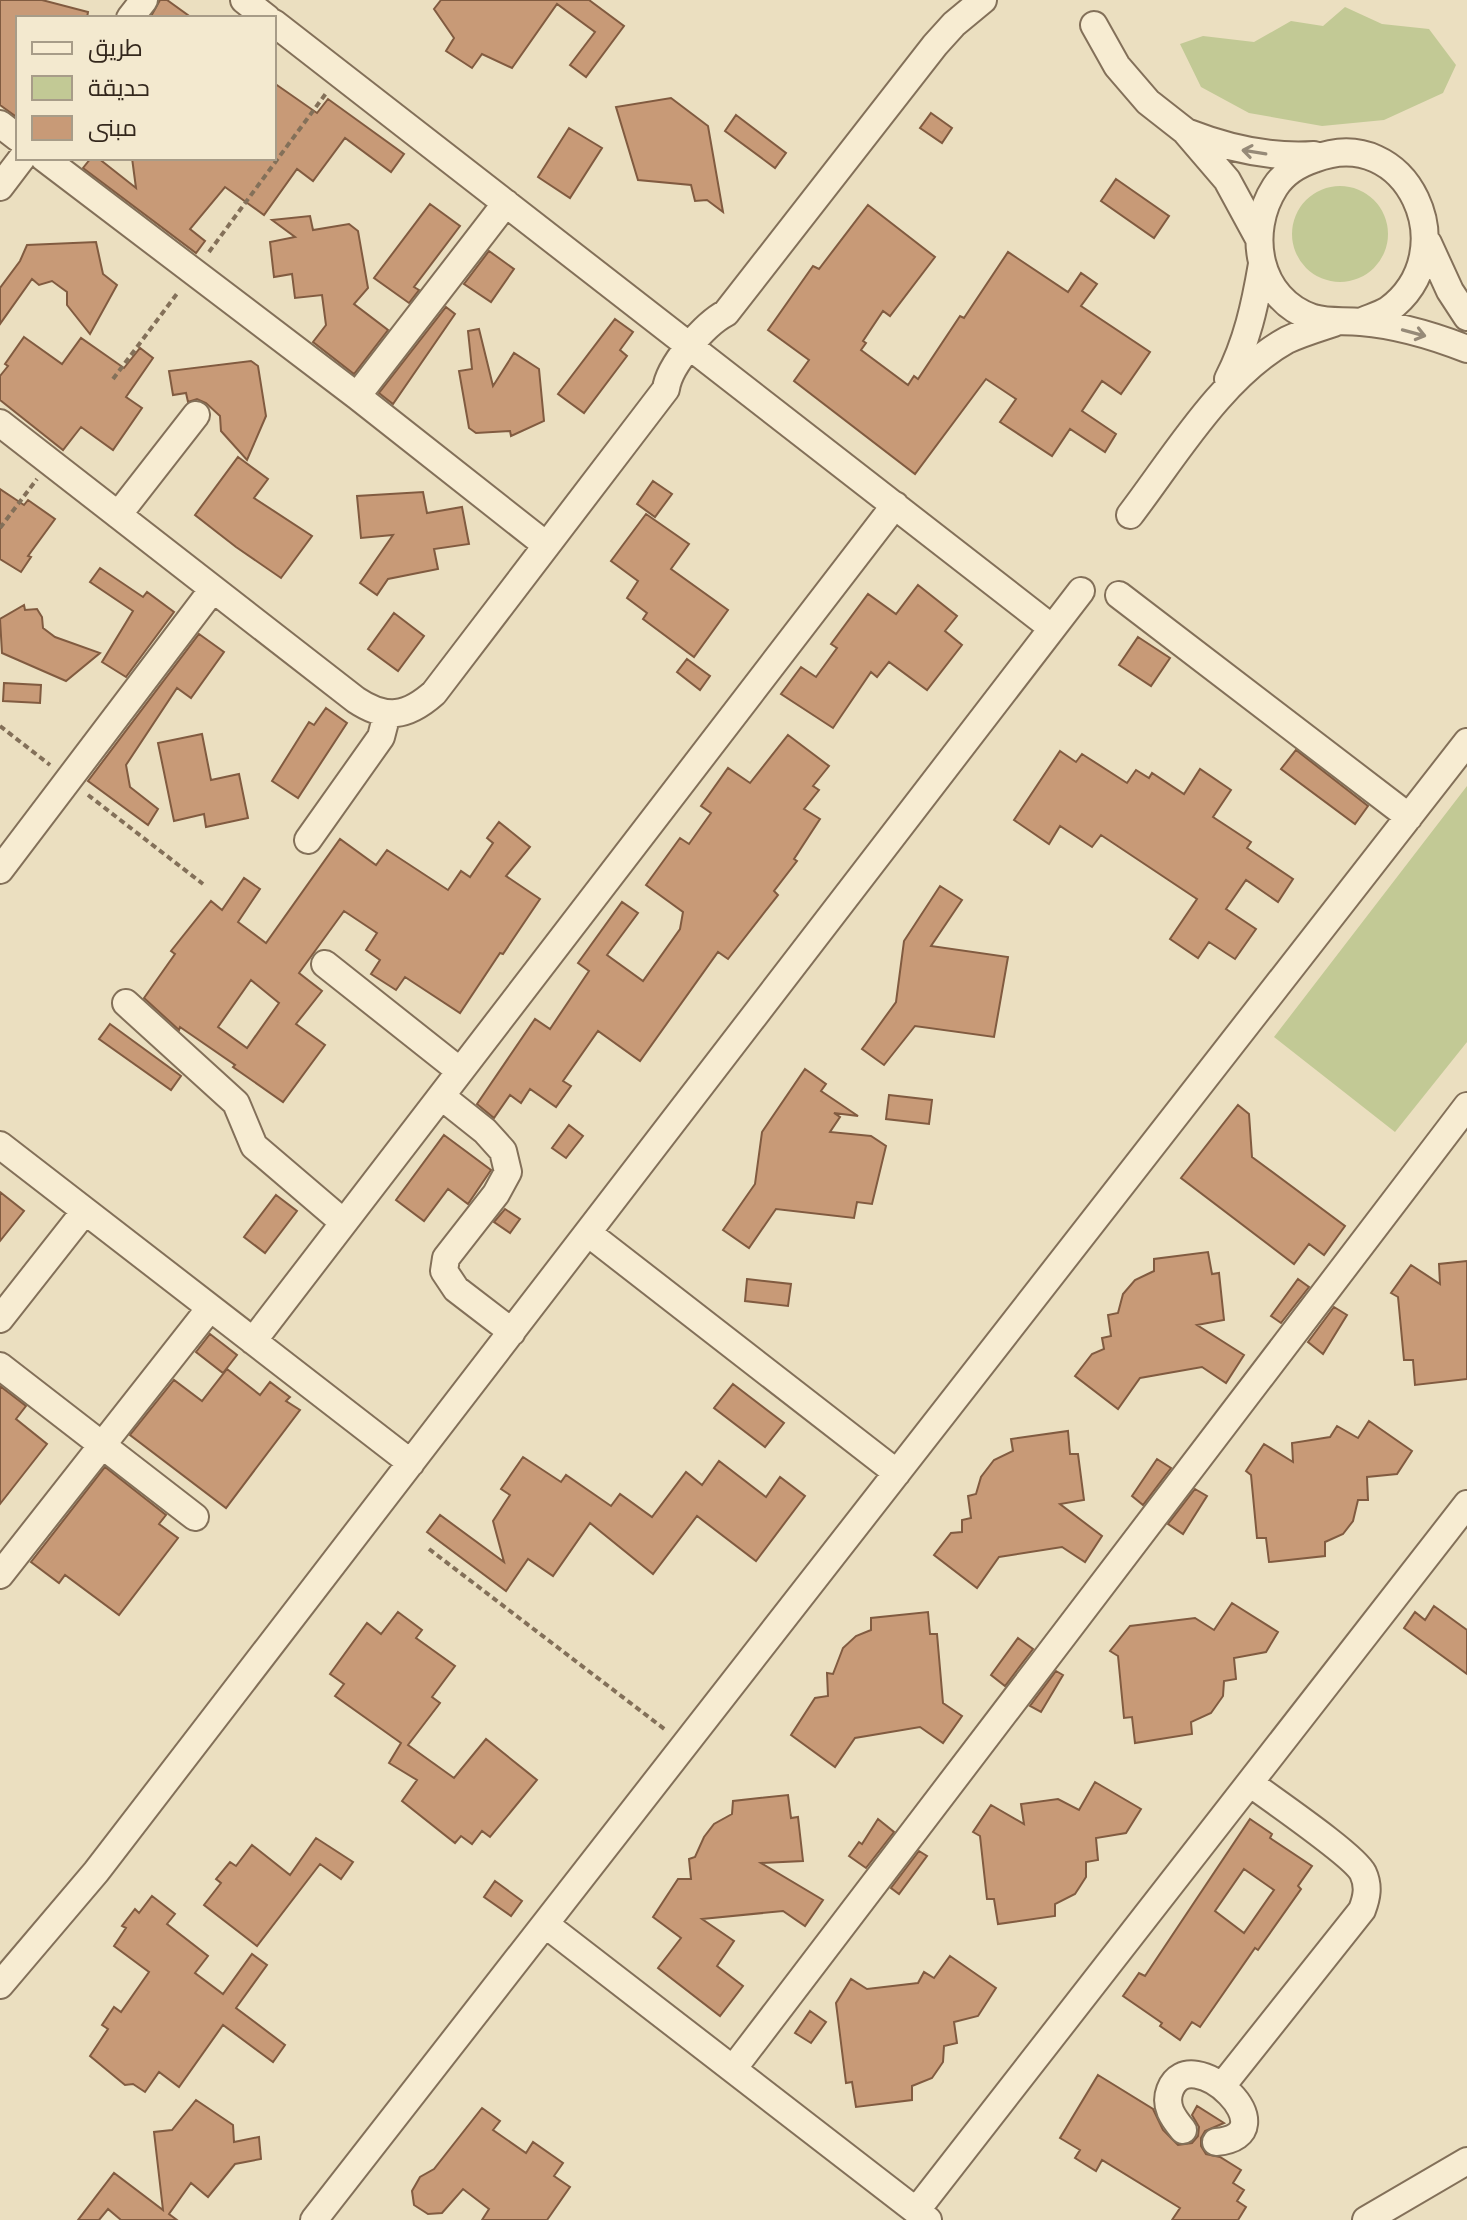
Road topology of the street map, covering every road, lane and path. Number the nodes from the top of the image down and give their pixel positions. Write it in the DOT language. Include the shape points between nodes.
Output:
graph roads {
  1 [pos="144,0"];
  2 [pos="244,0"];
  3 [pos="956,0"];
  4 [pos="983,0"];
  5 [pos="132,16"];
  6 [pos="264,16"];
  7 [pos="276,25"];
  8 [pos="1094,25"];
  9 [pos="935,45"];
  10 [pos="340,75"];
  11 [pos="0,124"];
  12 [pos="1185,131"];
  13 [pos="16,136"];
  14 [pos="1326,154"];
  15 [pos="20,160"];
  16 [pos="47,160"];
  17 [pos="0,187"];
  18 [pos="506,203"];
  19 [pos="1258,237"];
  20 [pos="1428,243"];
  21 [pos="1262,264"];
  22 [pos="194,272"];
  23 [pos="1467,317"];
  24 [pos="1347,322"];
  25 [pos="1467,349"];
  26 [pos="697,352"];
  27 [pos="113,379"];
  28 [pos="357,396"];
  29 [pos="1214,404"];
  30 [pos="196,415"];
  31 [pos="0,423"];
  32 [pos="50,462"];
  33 [pos="895,505"];
  34 [pos="118,515"];
  35 [pos="1130,515"];
  36 [pos="0,528"];
  37 [pos="546,545"];
  38 [pos="213,589"];
  39 [pos="1081,591"];
  40 [pos="1119,595"];
  41 [pos="1052,628"];
  42 [pos="387,714"];
  43 [pos="0,726"];
  44 [pos="1467,742"];
  45 [pos="69,779"];
  46 [pos="1409,817"];
  47 [pos="308,840"];
  48 [pos="0,870"];
  49 [pos="203,884"];
  50 [pos="325,964"];
  51 [pos="126,1003"];
  52 [pos="460,1071"];
  53 [pos="441,1096"];
  54 [pos="1463,1120"];
  55 [pos="0,1145"];
  56 [pos="85,1211"];
  57 [pos="343,1222"];
  58 [pos="588,1233"];
  59 [pos="210,1308"];
  60 [pos="0,1319"];
  61 [pos="512,1332"];
  62 [pos="253,1341"];
  63 [pos="0,1366"];
  64 [pos="102,1445"];
  65 [pos="411,1463"];
  66 [pos="897,1473"];
  67 [pos="1467,1504"];
  68 [pos="195,1517"];
  69 [pos="429,1549"];
  70 [pos="0,1575"];
  71 [pos="685,1745"];
  72 [pos="1250,1783"];
  73 [pos="545,1924"];
  74 [pos="0,1985"];
  75 [pos="733,2069"];
  76 [pos="1222,2086"];
  77 [pos="1183,2130"];
  78 [pos="1216,2142"];
  79 [pos="1467,2161"];
  80 [pos="922,2215"];
  81 [pos="319,2218"];
  82 [pos="1366,2220"];
  1 -- 5 [label="street"];
  2 -- 6 [label="street"];
  3 -- 9 [label="street"];
  4 -- 9 [label="street"];
  7 -- 10 [label="street"];
  8 -- 12 [label="street" via="1117,66 1148,102"];
  9 -- 26 [label="street" via="726,313 722,331"];
  10 -- 18 [label="street"];
  10 -- 22 [label="path"];
  11 -- 13 [label="street"];
  14 -- 12 [label="street, one-way" via="1254,152"];
  12 -- 19 [label="street" via="1227,180"];
  14 -- 19 [label="street" via="1299,164 1277,183 1263,209"];
  14 -- 20 [label="street" via="1357,153 1386,164 1410,184 1424,212"];
  15 -- 17 [label="street"];
  16 -- 22 [label="street"];
  18 -- 26 [label="street"];
  18 -- 28 [label="street"];
  19 -- 21 [label="street"];
  20 -- 23 [label="street"];
  20 -- 24 [label="street" via="1422,270 1407,294 1386,312"];
  21 -- 24 [label="street" via="1289,304 1310,317"];
  21 -- 29 [label="street" via="1250,325"];
  22 -- 27 [label="path"];
  22 -- 28 [label="street"];
  24 -- 25 [label="street, one-way" via="1413,331"];
  24 -- 29 [label="street" via="1288,340 1248,367"];
  26 -- 33 [label="street"];
  26 -- 37 [label="street" via="681,381 666,389"];
  28 -- 37 [label="street"];
  29 -- 35 [label="street"];
  30 -- 34 [label="street"];
  31 -- 32 [label="street"];
  32 -- 34 [label="street"];
  32 -- 36 [label="path"];
  33 -- 41 [label="street"];
  33 -- 52 [label="street"];
  34 -- 38 [label="street"];
  37 -- 42 [label="street" via="434,693 421,705"];
  38 -- 42 [label="street" via="356,700"];
  38 -- 45 [label="street"];
  39 -- 41 [label="street"];
  40 -- 46 [label="street"];
  41 -- 58 [label="street"];
  42 -- 47 [label="street" via="381,737"];
  43 -- 45 [label="path"];
  44 -- 46 [label="street"];
  45 -- 48 [label="street"];
  45 -- 49 [label="path"];
  46 -- 66 [label="street"];
  50 -- 52 [label="street"];
  51 -- 57 [label="street" via="236,1103 254,1146"];
  52 -- 53 [label="street"];
  53 -- 57 [label="street"];
  53 -- 61 [label="street" via="503,1151 508,1172 446,1258 444,1271 456,1289"];
  54 -- 75 [label="street"];
  55 -- 56 [label="street"];
  56 -- 59 [label="street"];
  56 -- 60 [label="street"];
  57 -- 62 [label="street"];
  58 -- 61 [label="street"];
  58 -- 66 [label="street"];
  59 -- 62 [label="street"];
  59 -- 64 [label="street"];
  61 -- 65 [label="street"];
  62 -- 65 [label="street"];
  63 -- 64 [label="street"];
  64 -- 68 [label="street"];
  64 -- 70 [label="street"];
  65 -- 74 [label="street" via="96,1872"];
  66 -- 71 [label="street"];
  67 -- 72 [label="street"];
  69 -- 71 [label="path"];
  71 -- 73 [label="street"];
  72 -- 76 [label="street" via="1359,1866 1367,1899"];
  72 -- 80 [label="street"];
  73 -- 75 [label="street"];
  73 -- 81 [label="street"];
  75 -- 80 [label="street"];
  76 -- 77 [label="street" via="1197,2075 1172,2084 1169,2109"];
  76 -- 78 [label="street" via="1245,2117 1235,2138"];
  79 -- 82 [label="street"];
}
